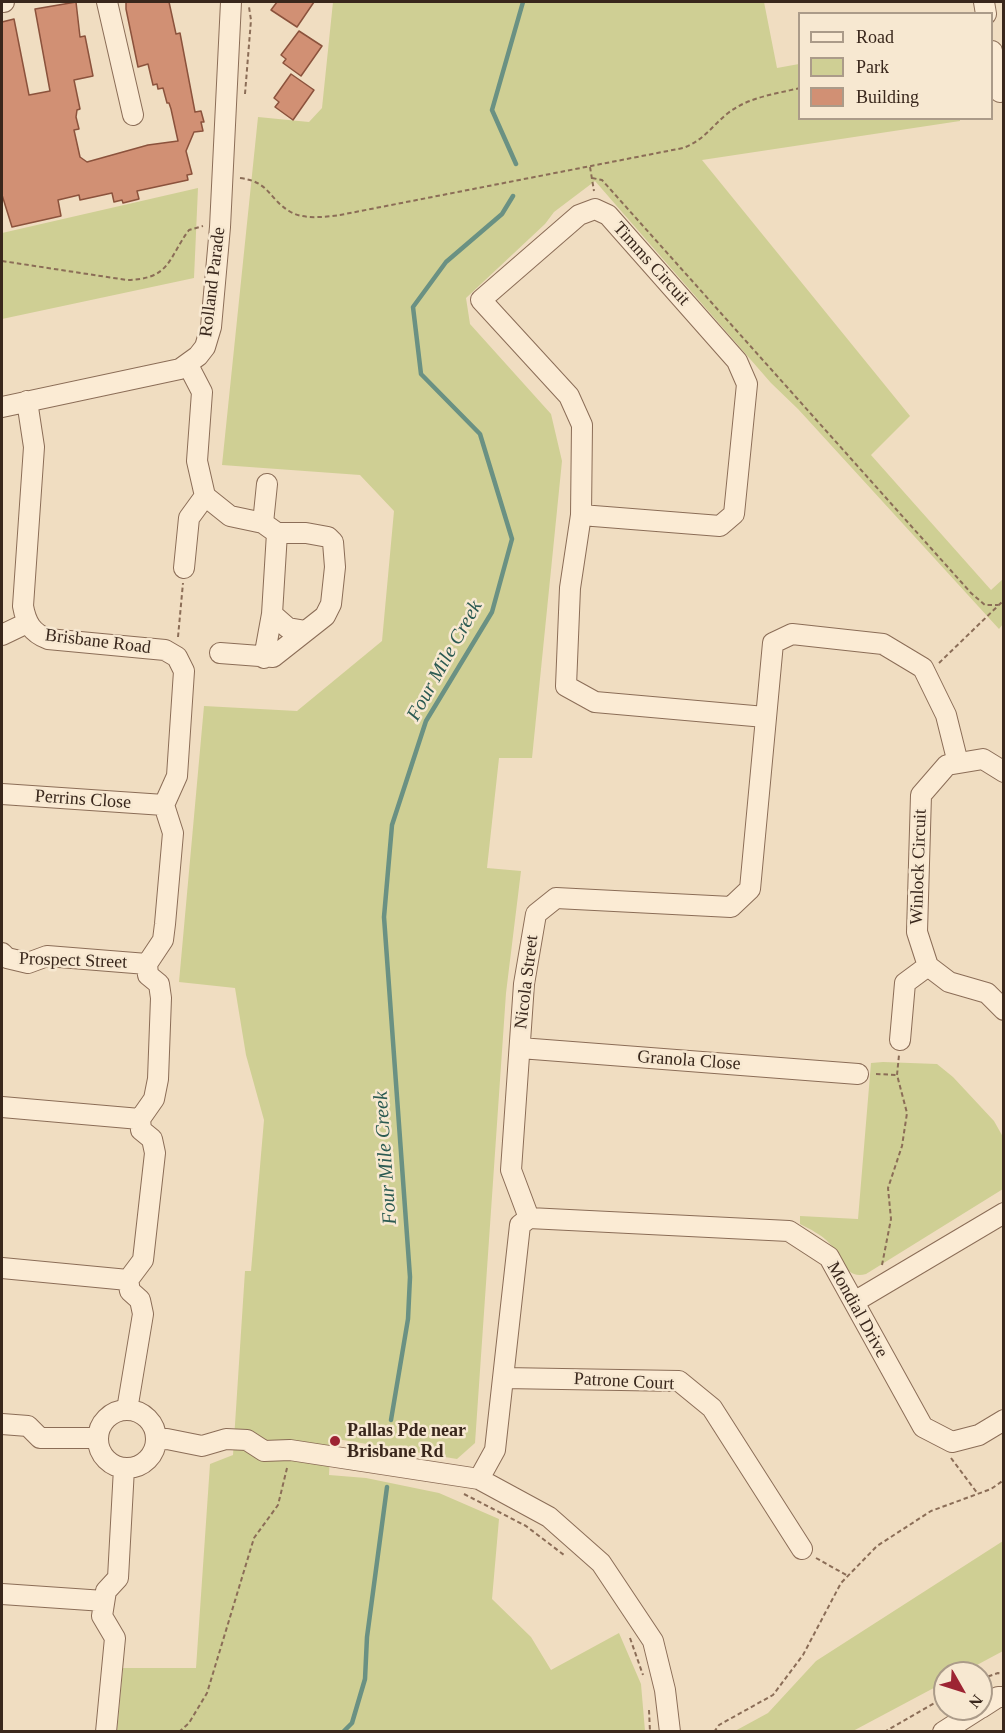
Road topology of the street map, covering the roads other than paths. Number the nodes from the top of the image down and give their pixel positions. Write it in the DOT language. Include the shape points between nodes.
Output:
graph roads {
  1 [pos="107,2"];
  2 [pos="231,2"];
  3 [pos="993,56"];
  4 [pos="1000,92"];
  5 [pos="133,115"];
  6 [pos="189,365"];
  7 [pos="27,401"];
  8 [pos="2,407"];
  9 [pos="267,484"];
  10 [pos="205,496"];
  11 [pos="580,515"];
  12 [pos="270,528"];
  13 [pos="184,568"];
  14 [pos="272,614"];
  15 [pos="27,623"];
  16 [pos="306,631"];
  17 [pos="2,635"];
  18 [pos="220,653"];
  19 [pos="264,658"];
  20 [pos="765,717"];
  21 [pos="958,763"];
  22 [pos="1004,772"];
  23 [pos="2,794"];
  24 [pos="164,805"];
  25 [pos="2,953"];
  26 [pos="147,964"];
  27 [pos="928,966"];
  28 [pos="1004,1010"];
  29 [pos="900,1040"];
  30 [pos="520,1048"];
  31 [pos="858,1074"];
  32 [pos="2,1107"];
  33 [pos="140,1119"];
  34 [pos="1004,1214"];
  35 [pos="529,1218"];
  36 [pos="2,1268"];
  37 [pos="128,1280"];
  38 [pos="854,1302"];
  39 [pos="504,1378"];
  40 [pos="127,1410"];
  41 [pos="1004,1420"];
  42 [pos="2,1424"];
  43 [pos="98,1438"];
  44 [pos="160,1448"];
  45 [pos="124,1472"];
  46 [pos="479,1479"];
  47 [pos="802,1549"];
  48 [pos="2,1594"];
  49 [pos="104,1601"];
  50 [pos="959,1721"];
  51 [pos="106,1731"];
  52 [pos="670,1731"];
  53 [pos="943,1731"];
  1 -- 5 [label="street"];
  2 -- 6 [label="street, Rolland Parade" via="220,227 208,338"];
  3 -- 4 [label="street"];
  6 -- 7 [label="street"];
  6 -- 10 [label="street" via="202,392 197,461"];
  7 -- 8 [label="street"];
  7 -- 15 [label="street, Brisbane Road" via="34,447 23,606"];
  9 -- 12 [label="street"];
  10 -- 12 [label="street" via="230,516"];
  10 -- 13 [label="street" via="189,518"];
  11 -- 11 [label="street, Timms Circuit" via="582,425 569,396 481,300 579,215 595,209 608,215 737,361 747,384 734,514 727,520 720,525"];
  11 -- 20 [label="street, Timms Circuit" via="570,588 566,686 595,702"];
  12 -- 14 [label="street"];
  12 -- 16 [label="street" via="328,537 333,542 331,604 325,616"];
  14 -- 16 [label="street" via="288,628"];
  14 -- 19 [label="street"];
  15 -- 17 [label="street"];
  15 -- 24 [label="street, Brisbane Road" via="48,639 158,649 177,657 184,676 177,776"];
  16 -- 19 [label="street" via="280,653"];
  18 -- 19 [label="street"];
  20 -- 21 [label="street, Nicola Street" via="773,643 792,634 883,644 923,668 946,715"];
  20 -- 30 [label="street, Nicola Street" via="750,889 731,907 556,898 536,914 524,984"];
  21 -- 22 [label="street" via="983,759"];
  21 -- 27 [label="street, Winlock Circuit" via="947,765 921,795 917,932"];
  23 -- 24 [label="street, Perrins Close"];
  24 -- 26 [label="street" via="173,833 165,924 161,944"];
  25 -- 26 [label="street, Prospect Street" via="27,963 47,956"];
  26 -- 33 [label="street" via="148,975 159,984 161,998 158,1079 154,1099"];
  27 -- 28 [label="street" via="949,981 987,993"];
  27 -- 29 [label="street" via="905,983"];
  30 -- 31 [label="street, Granola Close"];
  30 -- 35 [label="street, Nicola Street" via="511,1170"];
  32 -- 33 [label="street"];
  33 -- 37 [label="street" via="141,1130 152,1139 154,1153 143,1260"];
  34 -- 38 [label="street"];
  35 -- 38 [label="street, Mondial Drive" via="789,1231 829,1257"];
  35 -- 39 [label="street" via="519,1225"];
  36 -- 37 [label="street"];
  37 -- 40 [label="street" via="129,1291 140,1300 143,1314"];
  38 -- 41 [label="street, Mondial Drive" via="923,1427 952,1442 980,1435"];
  39 -- 46 [label="street" via="495,1450"];
  39 -- 47 [label="street, Patrone Court" via="679,1381 712,1408"];
  40 -- 43 [label="street" via="104,1422"];
  40 -- 44 [label="street" via="145,1416"];
  42 -- 43 [label="street" via="28,1426 40,1438"];
  43 -- 45 [label="street" via="102,1455"];
  44 -- 45 [label="street"];
  44 -- 46 [label="street" via="167,1439 202,1446 226,1438 237,1439 289,1459"];
  45 -- 49 [label="street" via="118,1578 106,1591"];
  46 -- 52 [label="street" via="549,1517 601,1563 653,1641"];
  48 -- 49 [label="street"];
  49 -- 51 [label="street" via="102,1616 115,1638"];
  50 -- 53 [label="street"];
}
